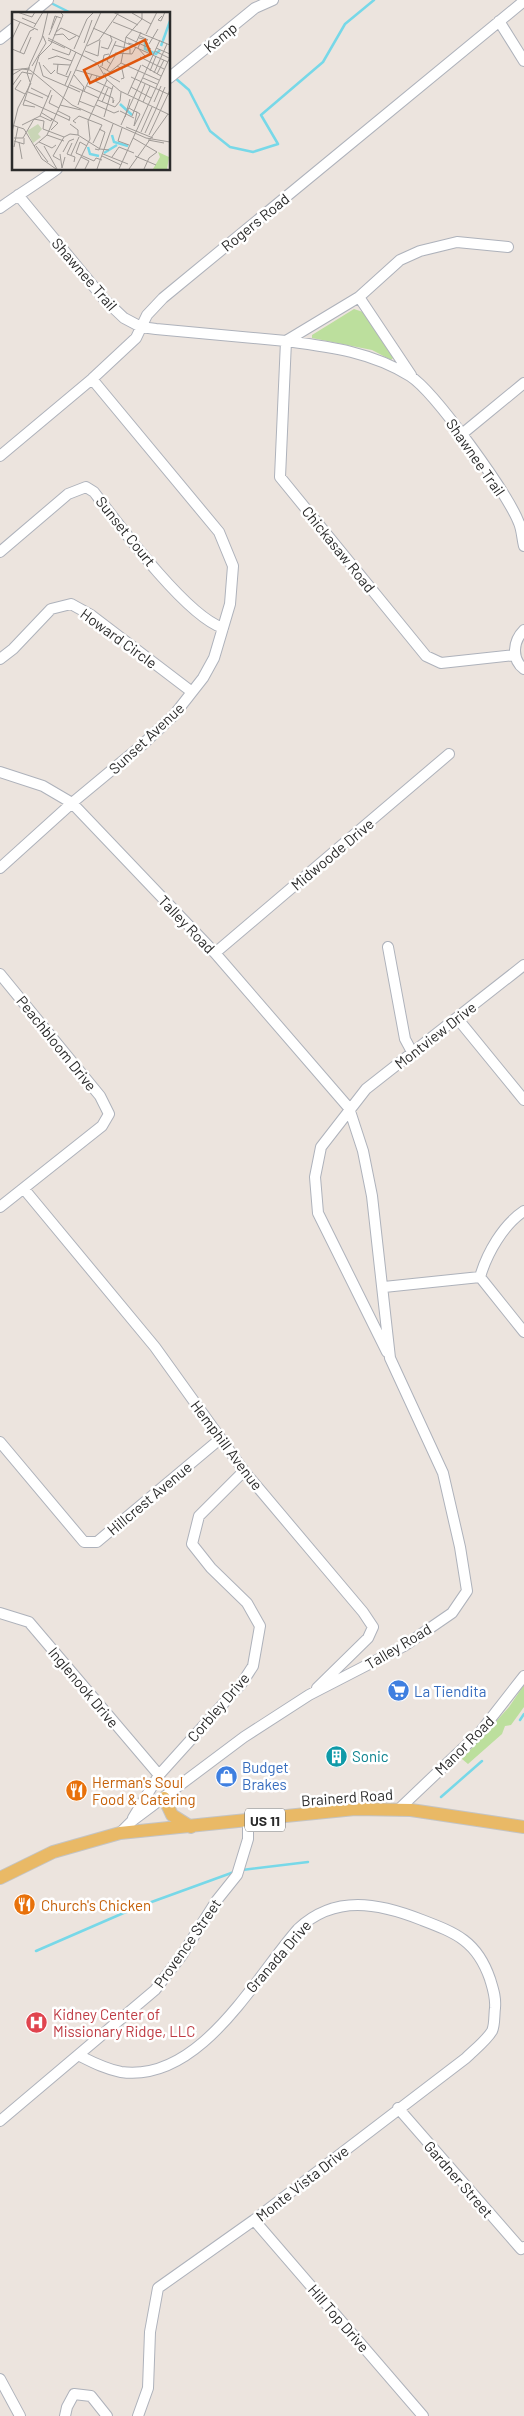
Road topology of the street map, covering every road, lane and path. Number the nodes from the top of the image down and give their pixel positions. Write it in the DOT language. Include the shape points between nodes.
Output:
graph roads {
  1 [pos="48,0"];
  2 [pos="273,0"];
  3 [pos="524,1"];
  4 [pos="33,12"];
  5 [pos="499,21"];
  6 [pos="12,30"];
  7 [pos="0,39"];
  8 [pos="524,61"];
  9 [pos="170,77"];
  10 [pos="56,170"];
  11 [pos="18,195"];
  12 [pos="0,208"];
  13 [pos="508,247"];
  14 [pos="359,297"];
  15 [pos="141,327"];
  16 [pos="286,341"];
  17 [pos="412,377"];
  18 [pos="92,379"];
  19 [pos="524,383"];
  20 [pos="462,434"];
  21 [pos="0,456"];
  22 [pos="524,546"];
  23 [pos="0,552"];
  24 [pos="223,628"];
  25 [pos="524,630"];
  26 [pos="515,655"];
  27 [pos="0,659"];
  28 [pos="524,670"];
  29 [pos="192,692"];
  30 [pos="449,754"];
  31 [pos="0,772"];
  32 [pos="72,804"];
  33 [pos="0,868"];
  34 [pos="388,948"];
  35 [pos="215,954"];
  36 [pos="524,965"];
  37 [pos="0,974"];
  38 [pos="457,1018"];
  39 [pos="412,1052"];
  40 [pos="524,1100"];
  41 [pos="350,1108"];
  42 [pos="24,1188"];
  43 [pos="0,1205"];
  44 [pos="524,1211"];
  45 [pos="480,1277"];
  46 [pos="384,1287"];
  47 [pos="524,1332"];
  48 [pos="390,1358"];
  49 [pos="220,1439"];
  50 [pos="0,1442"];
  51 [pos="244,1471"];
  52 [pos="0,1613"];
  53 [pos="524,1676"];
  54 [pos="309,1695"];
  55 [pos="159,1774"];
  56 [pos="164,1798"];
  57 [pos="399,1809"];
  58 [pos="132,1821"];
  59 [pos="248,1822"];
  60 [pos="191,1827"];
  61 [pos="524,1827"];
  62 [pos="120,1833"];
  63 [pos="0,1878"];
  64 [pos="486,1968"];
  65 [pos="78,2055"];
  66 [pos="398,2108"];
  67 [pos="0,2121"];
  68 [pos="254,2220"];
  69 [pos="522,2248"];
  70 [pos="0,2379"];
  71 [pos="20,2416"];
  72 [pos="65,2416"];
  73 [pos="107,2416"];
  74 [pos="138,2416"];
  75 [pos="423,2416"];
  1 -- 4 [label="street"];
  2 -- 9 [label="street, Kemp" via="255,8"];
  3 -- 5 [label="street, Rogers Road"];
  5 -- 8 [label="street"];
  5 -- 15 [label="street, Rogers Road" via="164,298"];
  6 -- 7 [label="street"];
  10 -- 11 [label="street"];
  11 -- 12 [label="street"];
  11 -- 15 [label="street, Shawnee Trail" via="104,299 124,318"];
  13 -- 14 [label="street" via="457,242 420,251 400,260"];
  14 -- 16 [label="street"];
  14 -- 17 [label="street, Shawnee Trail"];
  15 -- 16 [label="street, Shawnee Trail"];
  15 -- 18 [label="street, Rogers Road" via="136,338"];
  16 -- 17 [label="street, Shawnee Trail" via="342,348 376,358"];
  16 -- 26 [label="street, Chickasaw Road" via="280,477 426,656 441,663"];
  17 -- 20 [label="street, Shawnee Trail"];
  18 -- 21 [label="street, Rogers Road"];
  18 -- 24 [label="street, Sunset Avenue" via="218,532 233,566 230,604"];
  19 -- 20 [label="street"];
  20 -- 22 [label="street, Shawnee Trail" via="519,523"];
  23 -- 24 [label="street, Sunset Court" via="68,494 86,487 94,492 167,582 202,615"];
  24 -- 29 [label="street, Sunset Avenue" via="214,658"];
  25 -- 26 [label="street" via="514,645"];
  26 -- 28 [label="street"];
  27 -- 29 [label="street, Howard Circle" via="14,649 51,609 71,604 91,615"];
  29 -- 32 [label="street, Sunset Avenue" via="174,715 142,745"];
  30 -- 35 [label="street, Midwoode Drive"];
  31 -- 32 [label="street, Talley Road" via="43,786"];
  32 -- 33 [label="street, Sunset Avenue"];
  32 -- 35 [label="street, Talley Road"];
  34 -- 39 [label="street" via="405,1039"];
  35 -- 41 [label="street, Talley Road"];
  36 -- 38 [label="street, Montview Drive"];
  37 -- 42 [label="street, Peachbloom Drive" via="100,1096 109,1114 102,1126"];
  38 -- 39 [label="street, Montview Drive"];
  38 -- 40 [label="street"];
  39 -- 41 [label="street, Montview Drive" via="366,1089"];
  41 -- 46 [label="street, Talley Road" via="372,1196"];
  41 -- 48 [label="street, Talley Road" via="321,1147 315,1177 318,1213"];
  42 -- 43 [label="street"];
  42 -- 49 [label="street, Hemphill Avenue" via="155,1347"];
  44 -- 45 [label="street" via="514,1218 485,1258"];
  45 -- 46 [label="street"];
  45 -- 47 [label="street"];
  46 -- 48 [label="street, Talley Road"];
  48 -- 54 [label="street, Talley Road" via="443,1473 467,1591 452,1613 404,1646"];
  49 -- 50 [label="street, Hillcrest Avenue" via="97,1542 84,1542"];
  49 -- 51 [label="street, Hemphill Avenue"];
  51 -- 54 [label="street, Hemphill Avenue" via="373,1627 368,1638"];
  51 -- 55 [label="street, Corbley Drive" via="199,1516 192,1544 247,1603 260,1626 254,1666"];
  52 -- 55 [label="street, Inglenook Drive" via="29,1622"];
  53 -- 57 [label="street, Manor Road" via="481,1731"];
  54 -- 56 [label="street, Talley Road" via="244,1737"];
  55 -- 58 [label="street, Corbley Drive"];
  56 -- 58 [label="street, Talley Road"];
  56 -- 60 [label="main road" via="172,1815"];
  57 -- 59 [label="main road, Brainerd Road / US 11" via="355,1809"];
  57 -- 61 [label="main road, Brainerd Road / US 11"];
  58 -- 62 [label="street, Talley Road"];
  59 -- 60 [label="main road, Brainerd Road / US 11"];
  59 -- 65 [label="street, Provence Street" via="248,1839 239,1870 182,1955 154,1990"];
  60 -- 62 [label="main road, Brainerd Road / US 11"];
  62 -- 63 [label="main road, Brainerd Road / US 11" via="54,1852"];
  64 -- 65 [label="street, Granada Drive" via="476,1950 454,1932 393,1908 346,1905 310,1917 224,2022 196,2050 143,2072 122,2072 102,2067"];
  64 -- 66 [label="street, Monte Vista Drive" via="496,1997 493,2030 466,2058"];
  65 -- 67 [label="street, Provence Street"];
  66 -- 68 [label="street, Monte Vista Drive"];
  66 -- 69 [label="street, Gardner Street"];
  68 -- 74 [label="street, Monte Vista Drive" via="158,2288 150,2332 148,2388"];
  68 -- 75 [label="street, Hill Top Drive"];
  70 -- 71 [label="street"];
  72 -- 73 [label="street" via="74,2394 91,2396"];
}
